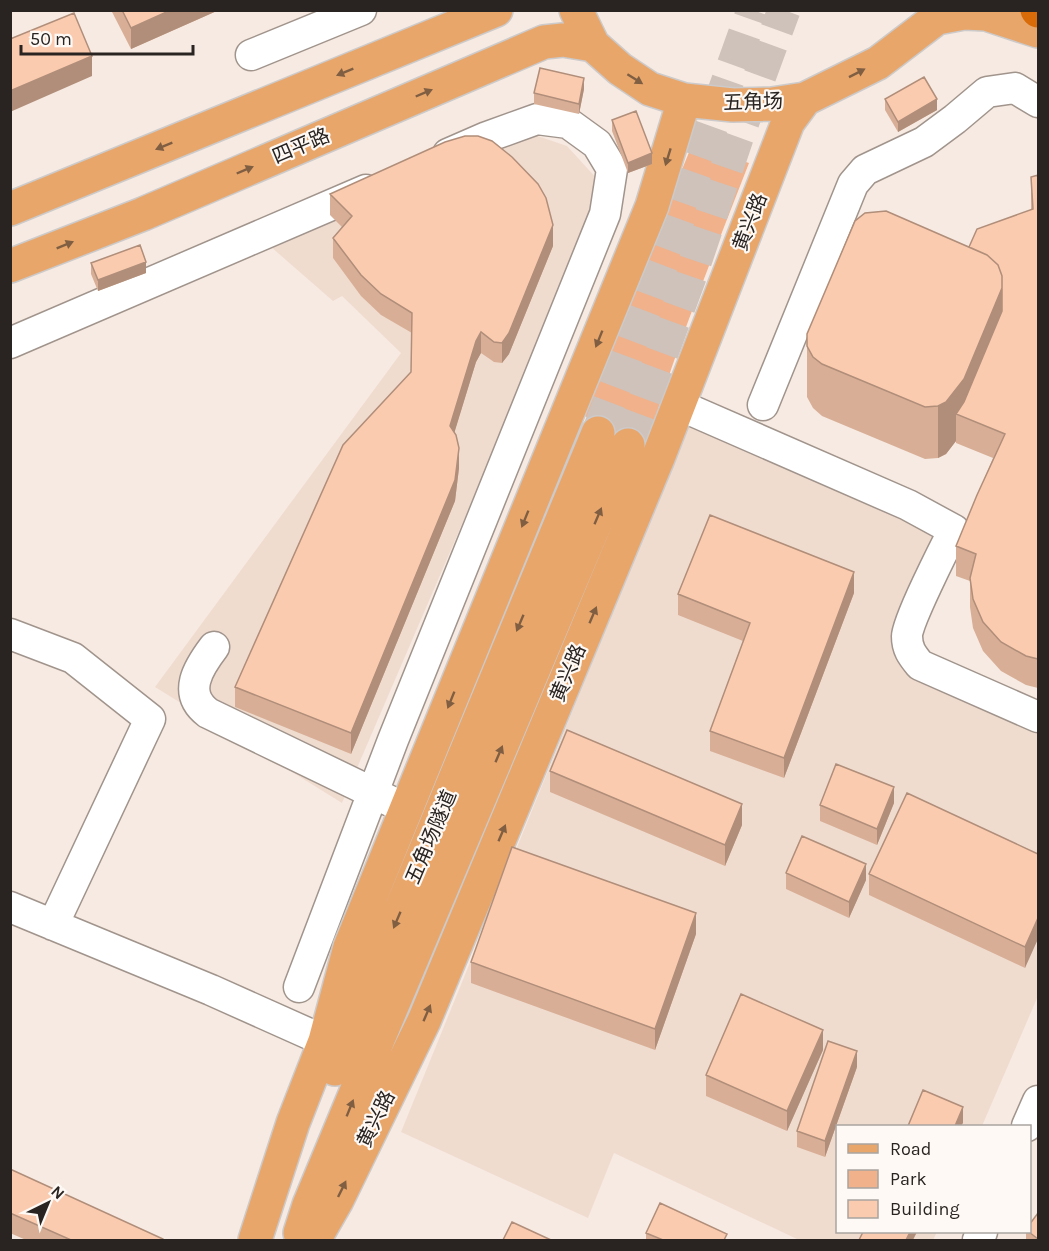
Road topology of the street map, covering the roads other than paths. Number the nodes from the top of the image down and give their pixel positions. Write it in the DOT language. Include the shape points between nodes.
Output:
graph roads {
  1 [pos="361,10"];
  2 [pos="496,10"];
  3 [pos="576,10"];
  4 [pos="939,14"];
  5 [pos="1036,23"];
  6 [pos="592,45"];
  7 [pos="251,54"];
  8 [pos="805,99"];
  9 [pos="684,100"];
  10 [pos="1038,102"];
  11 [pos="423,165"];
  12 [pos="391,179"];
  13 [pos="10,209"];
  14 [pos="10,266"];
  15 [pos="10,343"];
  16 [pos="679,405"];
  17 [pos="763,405"];
  18 [pos="10,634"];
  19 [pos="214,647"];
  20 [pos="1038,717"];
  21 [pos="373,793"];
  22 [pos="406,809"];
  23 [pos="10,907"];
  24 [pos="53,925"];
  25 [pos="299,987"];
  26 [pos="325,1041"];
  27 [pos="1038,1101"];
  28 [pos="1028,1125"];
  29 [pos="255,1240"];
  30 [pos="260,1240"];
  31 [pos="298,1240"];
  32 [pos="314,1240"];
  1 -- 7 [label="lane"];
  2 -- 13 [label="main road, one-way"];
  3 -- 6 [label="main road, 五角场"];
  4 -- 5 [label="main road" via="986,14"];
  8 -- 4 [label="main road, 五角场, one-way" via="878,63"];
  6 -- 9 [label="main road, 五角场, one-way" via="650,89"];
  14 -- 6 [label="main road, 四平路, one-way" via="144,214 544,42 563,40"];
  8 -- 9 [label="main road, 五角场" via="733,105"];
  8 -- 16 [label="main road, 黄兴路" via="788,122"];
  9 -- 22 [label="main road, one-way" via="656,197"];
  10 -- 17 [label="lane" via="1015,87 987,92 924,142 865,170 853,183"];
  11 -- 21 [label="lane" via="537,119 568,123 597,144 612,169 597,237"];
  12 -- 15 [label="lane"];
  16 -- 20 [label="lane" via="908,505 954,530 906,633 909,651 920,665"];
  32 -- 16 [label="main road, 黄兴路, one-way" via="424,1021"];
  18 -- 24 [label="lane" via="73,658 150,720"];
  19 -- 21 [label="lane" via="199,667 194,685 199,707"];
  21 -- 22 [label="lane"];
  21 -- 25 [label="lane"];
  22 -- 26 [label="main road" via="350,947"];
  23 -- 24 [label="lane"];
  24 -- 26 [label="lane"];
  26 -- 29 [label="main road"];
  27 -- 28 [label="lane"];
  31 -- 30 [label="main road, 五角场隧道, one-way" via="613,439"];
}
